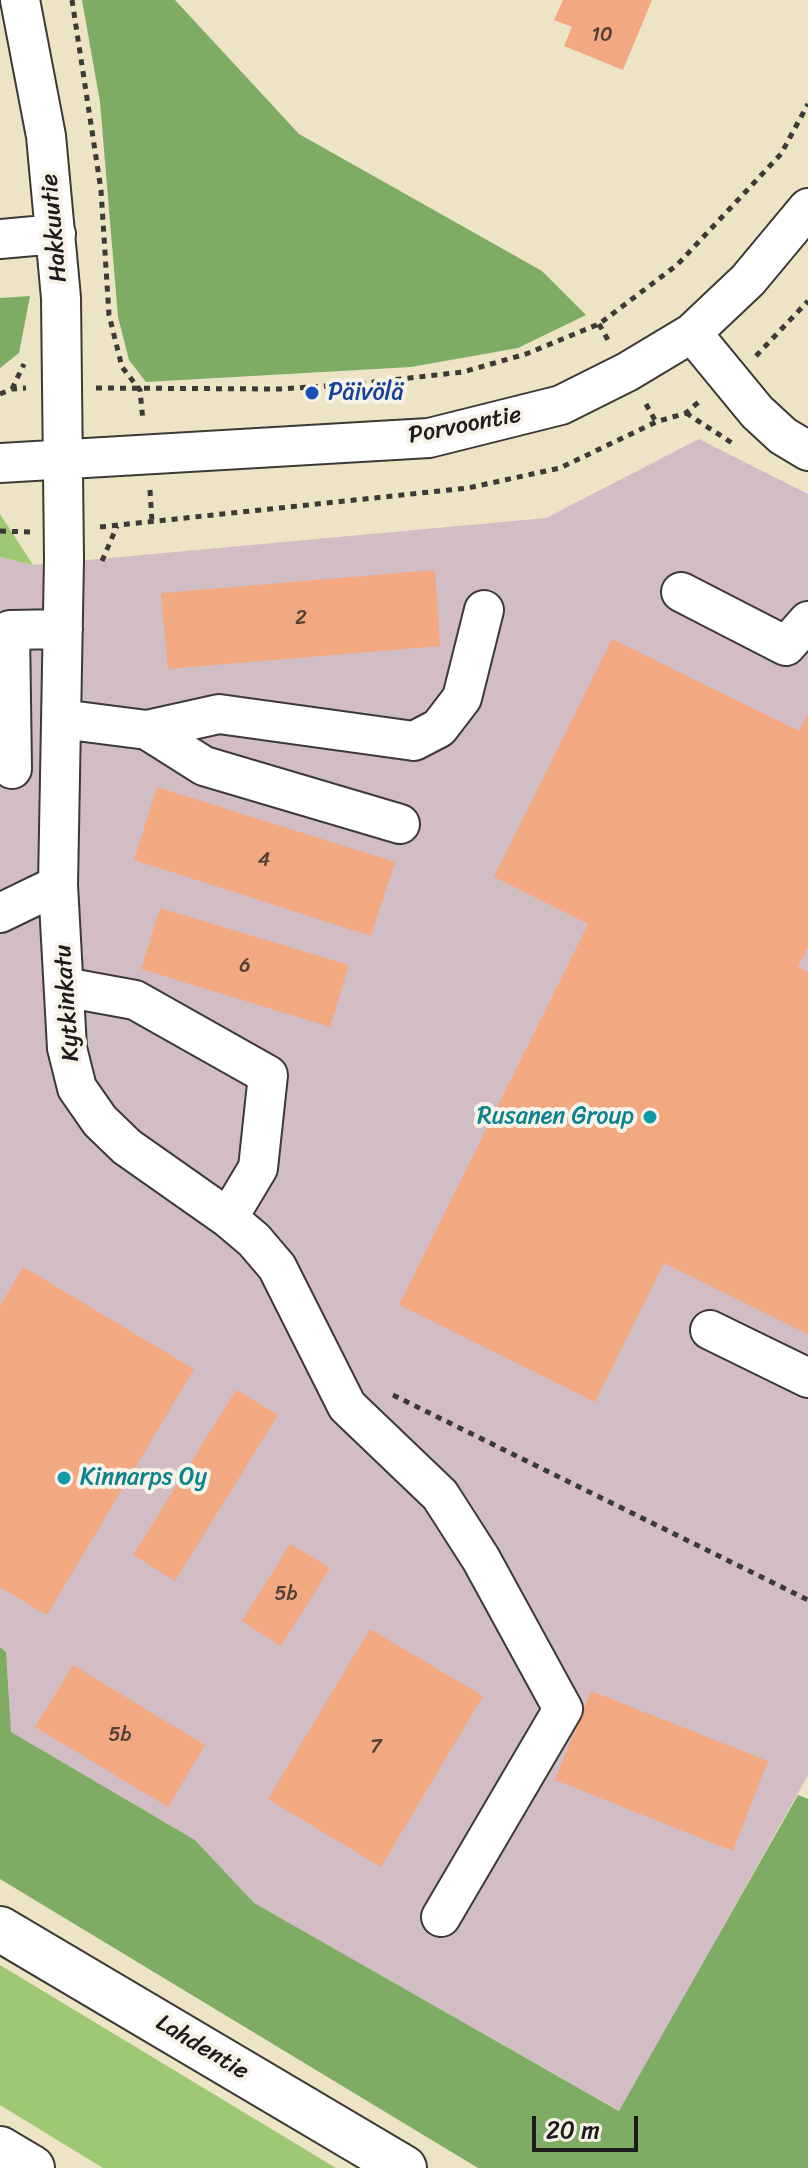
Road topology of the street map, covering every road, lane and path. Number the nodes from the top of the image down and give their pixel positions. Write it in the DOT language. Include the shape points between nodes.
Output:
graph roads {
  1 [pos="20,0"];
  2 [pos="72,0"];
  3 [pos="808,104"];
  4 [pos="808,208"];
  5 [pos="56,234"];
  6 [pos="0,239"];
  7 [pos="692,333"];
  8 [pos="808,451"];
  9 [pos="62,459"];
  10 [pos="0,463"];
  11 [pos="117,526"];
  12 [pos="99,575"];
  13 [pos="681,592"];
  14 [pos="484,610"];
  15 [pos="5,619"];
  16 [pos="808,621"];
  17 [pos="63,629"];
  18 [pos="61,719"];
  19 [pos="147,730"];
  20 [pos="60,770"];
  21 [pos="6,772"];
  22 [pos="400,824"];
  23 [pos="58,885"];
  24 [pos="0,913"];
  25 [pos="64,987"];
  26 [pos="228,1218"];
  27 [pos="710,1330"];
  28 [pos="808,1378"];
  29 [pos="383,1391"];
  30 [pos="808,1600"];
  31 [pos="441,1917"];
  32 [pos="0,1929"];
  33 [pos="0,2149"];
  34 [pos="32,2168"];
  35 [pos="404,2168"];
  1 -- 5 [label="street, Hakkuutie" via="46,136"];
  2 -- 3 [label="path" via="101,190 109,315 122,367 140,390 280,389 463,372 599,324 677,265 781,154"];
  4 -- 7 [label="street, Porvoontie" via="748,280"];
  5 -- 6 [label="street"];
  5 -- 9 [label="street, Hakkuutie"];
  7 -- 8 [label="street" via="757,412"];
  7 -- 9 [label="street, Porvoontie" via="561,405 429,438"];
  9 -- 10 [label="street, Porvoontie"];
  9 -- 17 [label="street, Kytkinkatu"];
  11 -- 12 [label="path"];
  13 -- 16 [label="street" via="786,646"];
  14 -- 19 [label="street" via="462,698 439,728 414,741 219,714"];
  15 -- 17 [label="street"];
  15 -- 21 [label="street"];
  17 -- 18 [label="street, Kytkinkatu"];
  18 -- 19 [label="street"];
  18 -- 20 [label="street, Kytkinkatu"];
  19 -- 22 [label="street" via="204,766"];
  20 -- 21 [label="street"];
  20 -- 23 [label="street, Kytkinkatu"];
  23 -- 24 [label="street"];
  23 -- 25 [label="street, Kytkinkatu"];
  25 -- 26 [label="street, Kytkinkatu" via="67,1048 77,1088 100,1121 127,1147"];
  25 -- 26 [label="street" via="135,1000 268,1075 258,1168"];
  26 -- 31 [label="street, Kytkinkatu" via="277,1267 347,1406 440,1495 563,1709"];
  27 -- 28 [label="street"];
  29 -- 30 [label="path"];
  32 -- 35 [label="main road, Lahdentie"];
  33 -- 34 [label="main road"];
}
